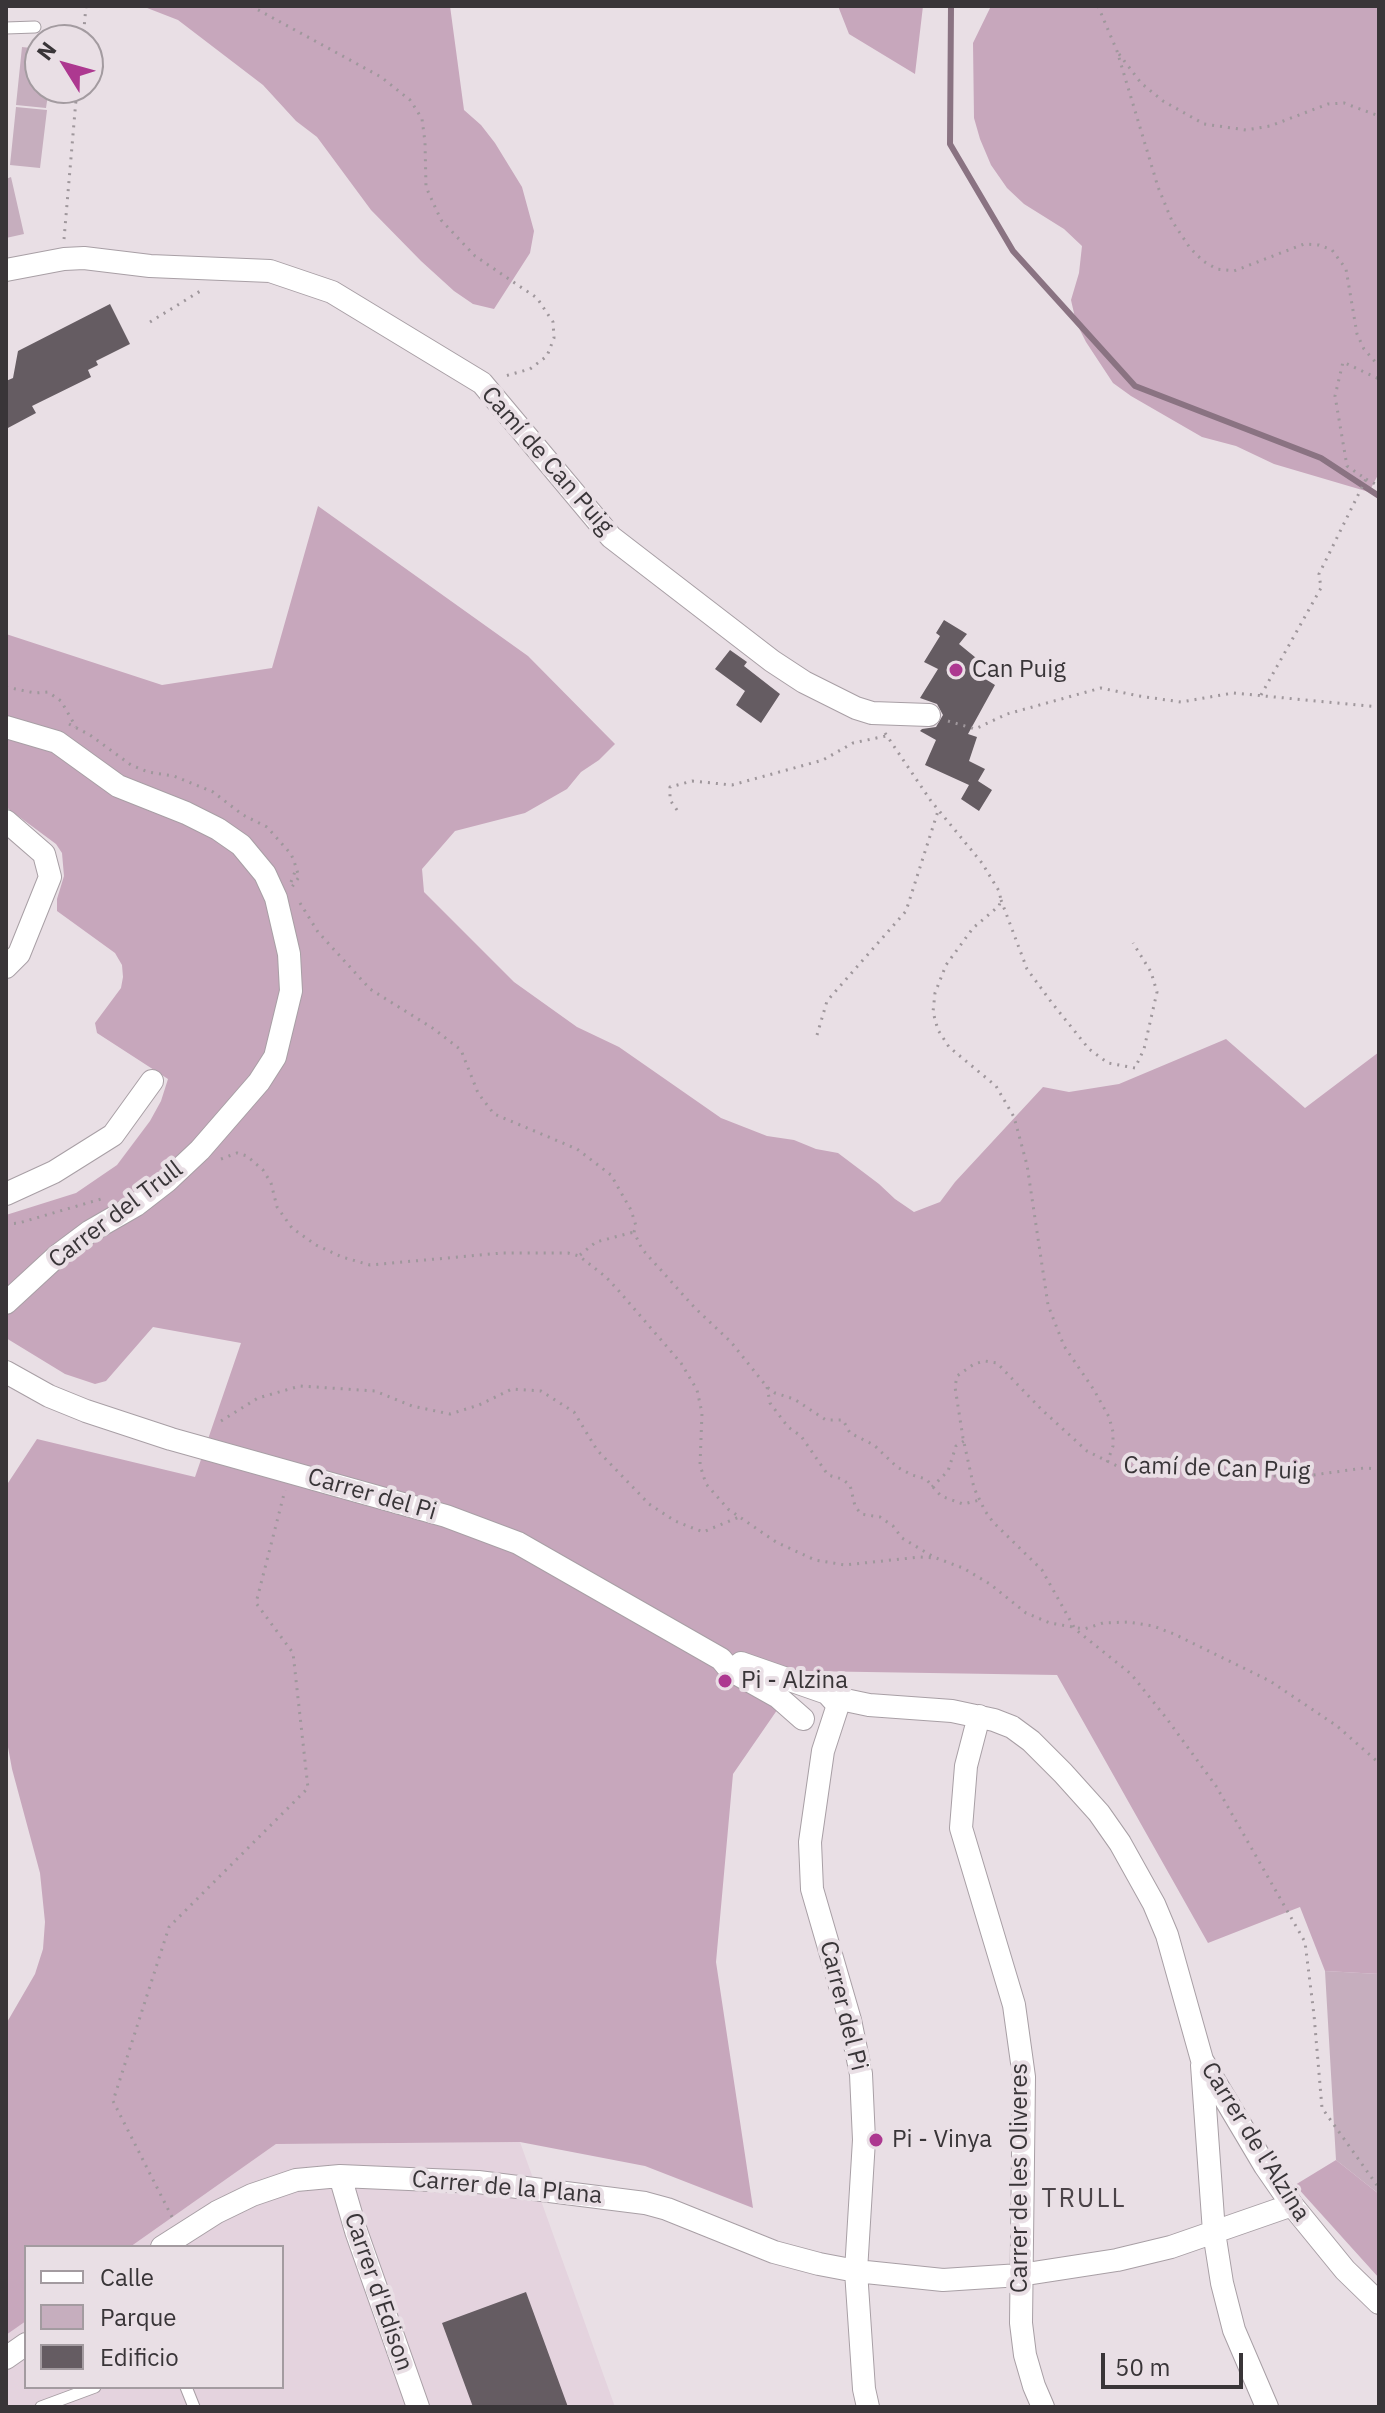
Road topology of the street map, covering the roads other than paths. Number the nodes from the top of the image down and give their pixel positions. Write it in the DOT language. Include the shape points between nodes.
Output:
graph roads {
  1 [pos="6,270"];
  2 [pos="922,715"];
  3 [pos="6,727"];
  4 [pos="6,821"];
  5 [pos="6,967"];
  6 [pos="152,1081"];
  7 [pos="6,1194"];
  8 [pos="6,1303"];
  9 [pos="6,1372"];
  10 [pos="721,1659"];
  11 [pos="830,1707"];
  12 [pos="979,1716"];
  13 [pos="805,1721"];
  14 [pos="823,1751"];
  15 [pos="1202,2060"];
  16 [pos="340,2176"];
  17 [pos="1292,2205"];
  18 [pos="1214,2232"];
  19 [pos="171,2241"];
  20 [pos="856,2271"];
  21 [pos="1020,2275"];
  22 [pos="1379,2303"];
  23 [pos="24,2345"];
  24 [pos="6,2358"];
  25 [pos="90,2389"];
  26 [pos="41,2407"];
  27 [pos="418,2407"];
  28 [pos="868,2407"];
  29 [pos="1043,2407"];
  30 [pos="1267,2407"];
  1 -- 2 [label="street, Camí de Can Puig" via="84,258 270,271 332,292 482,383 611,537 772,661 872,713"];
  3 -- 8 [label="street, Carrer del Trull" via="57,742 118,786 186,813 241,845 260,866 276,898 291,991 275,1057 188,1162 136,1205 57,1256"];
  4 -- 5 [label="street" via="44,854 50,877 19,954"];
  6 -- 7 [label="street" via="113,1135"];
  9 -- 10 [label="street, Carrer del Pi" via="86,1411 446,1516 518,1543"];
  10 -- 11 [label="street, Carrer del Pi" via="738,1661"];
  10 -- 13 [label="street, Carrer del Pi"];
  11 -- 12 [label="street, Carrer de l'Alzina" via="940,1709"];
  11 -- 13 [label="street, Carrer de l'Alzina" via="818,1728"];
  11 -- 13 [label="street" via="810,1694 802,1703"];
  11 -- 14 [label="street, Carrer del Pi"];
  12 -- 15 [label="street, Carrer de l'Alzina" via="1012,1727 1031,1741 1120,1843 1167,1935"];
  12 -- 21 [label="street, Carrer de les Oliveres" via="966,1766 961,1828 1014,2005 1024,2077"];
  13 -- 14 [label="street, Carrer del Pi"];
  14 -- 20 [label="street, Carrer del Pi" via="810,1842 812,1889 861,2074 864,2140"];
  15 -- 17 [label="street, Carrer de l'Alzina"];
  15 -- 18 [label="street"];
  16 -- 19 [label="street, Carrer de la Plana" via="296,2180 252,2195"];
  16 -- 20 [label="street, Carrer de la Plana" via="478,2182 645,2203 774,2252"];
  16 -- 27 [label="street, Carrer d'Edison"];
  17 -- 18 [label="street, Carrer de la Plana"];
  17 -- 22 [label="street, Carrer de l'Alzina"];
  18 -- 21 [label="street, Carrer de la Plana" via="1117,2260"];
  18 -- 30 [label="street" via="1234,2330"];
  20 -- 21 [label="street, Carrer de la Plana" via="943,2280"];
  20 -- 28 [label="street, Carrer del Pi"];
  21 -- 29 [label="street, Carrer de les Oliveres" via="1025,2355"];
  23 -- 24 [label="street"];
  25 -- 26 [label="lane"];
}
